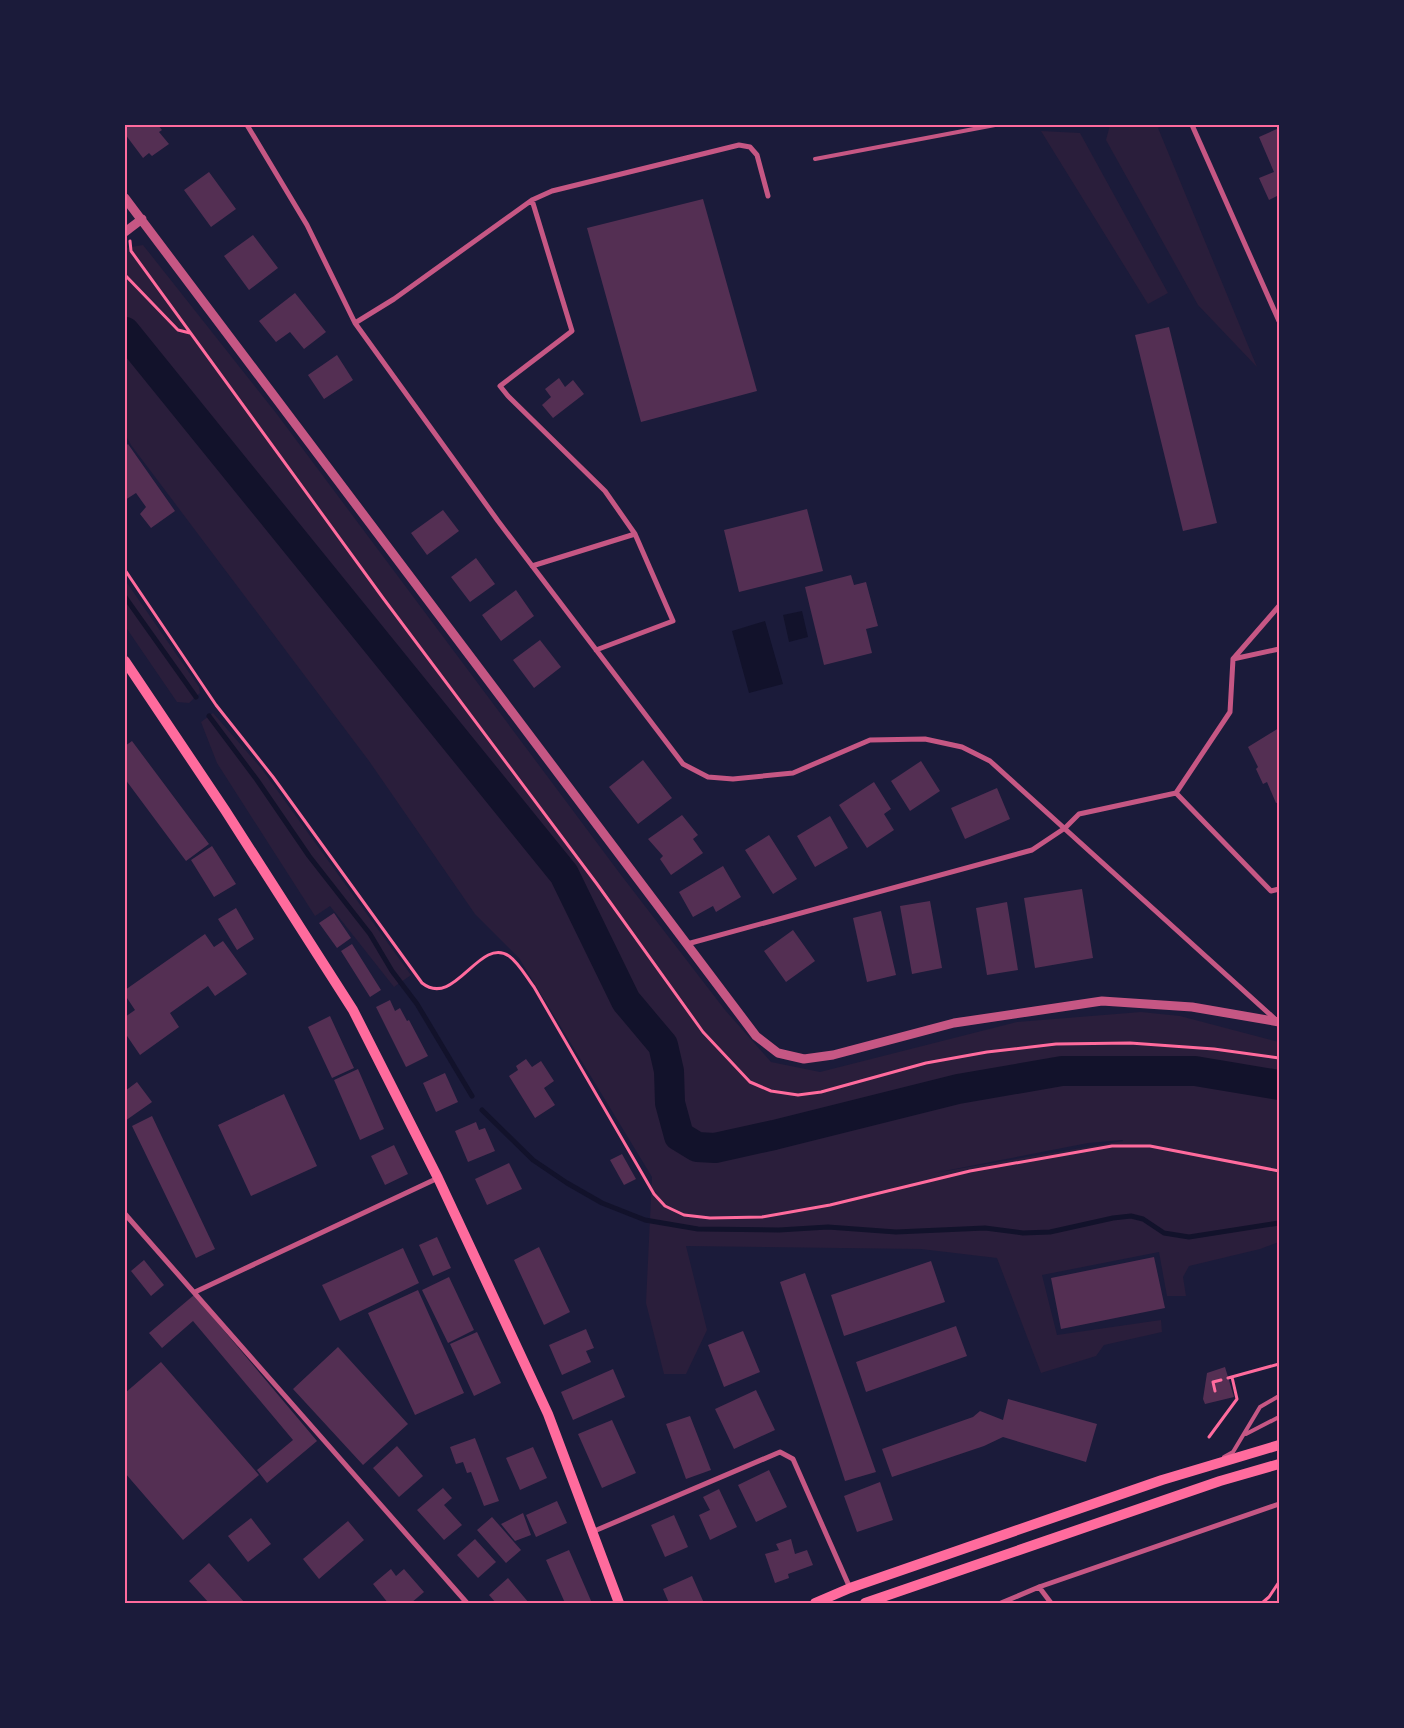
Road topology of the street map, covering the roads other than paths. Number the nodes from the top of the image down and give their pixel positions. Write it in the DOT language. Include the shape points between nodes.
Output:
graph roads {
  1 [pos="247,125"];
  2 [pos="995,125"];
  3 [pos="1192,125"];
  4 [pos="815,159"];
  5 [pos="768,196"];
  6 [pos="125,198"];
  7 [pos="532,200"];
  8 [pos="142,219"];
  9 [pos="127,230"];
  10 [pos="1279,321"];
  11 [pos="355,324"];
  12 [pos="635,534"];
  13 [pos="532,566"];
  14 [pos="1279,606"];
  15 [pos="1279,649"];
  16 [pos="596,650"];
  17 [pos="1233,659"];
  18 [pos="125,661"];
  19 [pos="1176,793"];
  20 [pos="1065,828"];
  21 [pos="1279,889"];
  22 [pos="687,944"];
  23 [pos="1278,1022"];
  24 [pos="438,1178"];
  25 [pos="125,1214"];
  26 [pos="195,1292"];
  27 [pos="1279,1396"];
  28 [pos="1279,1417"];
  29 [pos="1245,1435"];
  30 [pos="1279,1444"];
  31 [pos="1216,1463"];
  32 [pos="1279,1464"];
  33 [pos="1279,1504"];
  34 [pos="592,1532"];
  35 [pos="1039,1587"];
  36 [pos="850,1588"];
  37 [pos="467,1603"];
  38 [pos="619,1603"];
  39 [pos="815,1603"];
  40 [pos="865,1603"];
  41 [pos="1001,1603"];
  42 [pos="1051,1603"];
  1 -- 11 [label="street" via="307,225"];
  2 -- 4 [label="lane"];
  3 -- 10 [label="street"];
  5 -- 7 [label="street" via="757,155 750,147 739,145 552,191"];
  6 -- 8 [label="street"];
  7 -- 11 [label="street"];
  7 -- 12 [label="street" via="572,331 500,386 605,491"];
  8 -- 9 [label="street"];
  8 -- 22 [label="street"];
  11 -- 13 [label="street"];
  12 -- 13 [label="street"];
  12 -- 16 [label="street" via="673,622"];
  13 -- 16 [label="street"];
  14 -- 17 [label="street"];
  15 -- 17 [label="street"];
  16 -- 20 [label="street" via="683,764 708,777 733,779 793,773 870,740 925,739 962,747 990,761"];
  17 -- 19 [label="street" via="1230,712"];
  18 -- 24 [label="main road" via="353,1010"];
  19 -- 20 [label="street" via="1079,814"];
  19 -- 21 [label="street" via="1271,891"];
  20 -- 22 [label="street" via="1032,850"];
  20 -- 23 [label="street"];
  22 -- 23 [label="street" via="756,1036 778,1053 804,1059 833,1055 954,1023 1102,1001 1192,1007"];
  24 -- 26 [label="street"];
  24 -- 34 [label="main road" via="548,1414"];
  25 -- 26 [label="street"];
  26 -- 37 [label="street"];
  27 -- 29 [label="lane" via="1260,1407"];
  28 -- 29 [label="lane"];
  29 -- 31 [label="lane" via="1233,1452"];
  30 -- 31 [label="main road"];
  31 -- 36 [label="main road"];
  32 -- 40 [label="main road" via="1220,1481"];
  33 -- 35 [label="street"];
  34 -- 36 [label="street" via="780,1452 793,1459"];
  34 -- 38 [label="main road"];
  35 -- 41 [label="street"];
  35 -- 42 [label="street"];
  36 -- 39 [label="main road"];
}
